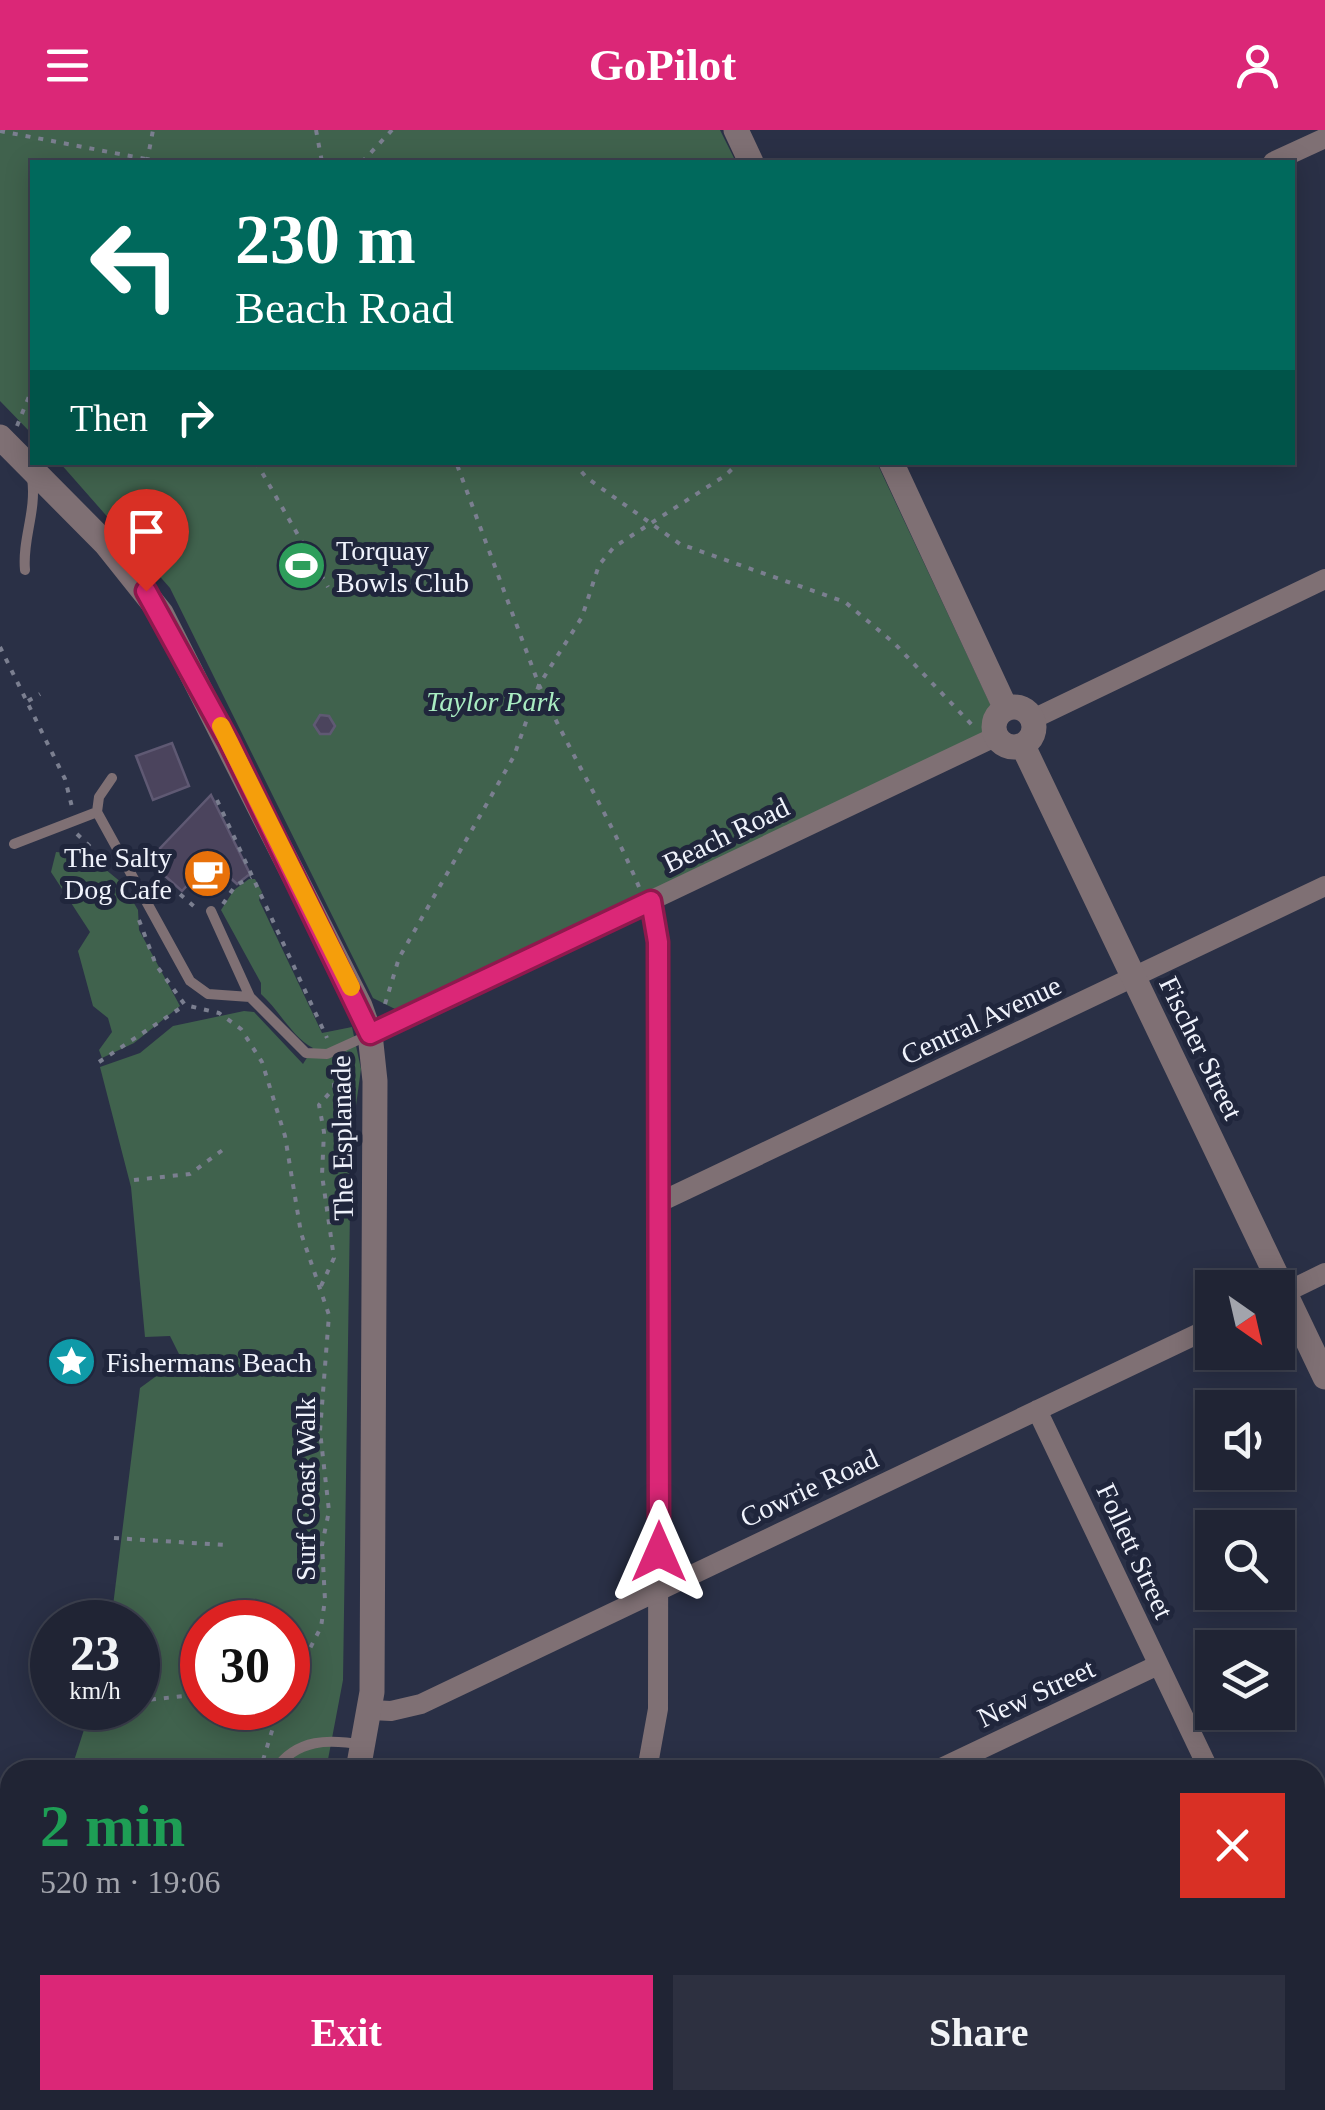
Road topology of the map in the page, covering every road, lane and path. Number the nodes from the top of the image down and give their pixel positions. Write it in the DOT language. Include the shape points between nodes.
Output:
graph roads {
  1 [pos="153,130"];
  2 [pos="316,130"];
  3 [pos="392,130"];
  4 [pos="736,130"];
  5 [pos="0,131"];
  6 [pos="1325,138"];
  7 [pos="143,160"];
  8 [pos="148,160"];
  9 [pos="322,160"];
  10 [pos="364,160"];
  11 [pos="750,160"];
  12 [pos="1277,160"];
  13 [pos="30,396"];
  14 [pos="2,438"];
  15 [pos="258,465"];
  16 [pos="457,465"];
  17 [pos="575,465"];
  18 [pos="736,465"];
  19 [pos="892,465"];
  20 [pos="31,469"];
  21 [pos="651,520"];
  22 [pos="25,570"];
  23 [pos="1325,579"];
  24 [pos="328,587"];
  25 [pos="0,647"];
  26 [pos="539,685"];
  27 [pos="40,694"];
  28 [pos="28,701"];
  29 [pos="1006,709"];
  30 [pos="1032,719"];
  31 [pos="989,739"];
  32 [pos="1023,746"];
  33 [pos="112,778"];
  34 [pos="97,812"];
  35 [pos="69,814"];
  36 [pos="76,831"];
  37 [pos="14,844"];
  38 [pos="114,868"];
  39 [pos="251,876"];
  40 [pos="1325,886"];
  41 [pos="153,896"];
  42 [pos="648,902"];
  43 [pos="137,905"];
  44 [pos="211,911"];
  45 [pos="1134,977"];
  46 [pos="250,997"];
  47 [pos="385,1004"];
  48 [pos="185,1005"];
  49 [pos="370,1034"];
  50 [pos="100,1062"];
  51 [pos="224,1149"];
  52 [pos="134,1180"];
  53 [pos="660,1202"];
  54 [pos="1270,1270"];
  55 [pos="1325,1273"];
  56 [pos="1295,1287"];
  57 [pos="1295,1320"];
  58 [pos="1195,1335"];
  59 [pos="240,1372"];
  60 [pos="129,1374"];
  61 [pos="1325,1377"];
  62 [pos="1037,1410"];
  63 [pos="114,1538"];
  64 [pos="225,1546"];
  65 [pos="659,1590"];
  66 [pos="310,1649"];
  67 [pos="1158,1665"];
  68 [pos="371,1710"];
  69 [pos="273,1730"];
  70 [pos="361,1758"];
  71 [pos="265,1760"];
  72 [pos="285,1760"];
  73 [pos="649,1760"];
  74 [pos="959,1760"];
  75 [pos="1204,1760"];
  1 -- 8 [label="path"];
  2 -- 9 [label="path"];
  3 -- 10 [label="path"];
  4 -- 11 [label="street"];
  5 -- 7 [label="path"];
  6 -- 12 [label="street"];
  13 -- 14 [label="path" via="22,422"];
  14 -- 20 [label="street, The Esplanade"];
  15 -- 24 [label="path"];
  16 -- 26 [label="path"];
  17 -- 21 [label="path"];
  18 -- 21 [label="path"];
  19 -- 29 [label="street"];
  20 -- 22 [label="lane" via="35,496"];
  20 -- 49 [label="street, The Esplanade" via="128,568 162,614"];
  21 -- 26 [label="path" via="599,566 582,617"];
  21 -- 31 [label="path" via="680,544 845,602"];
  23 -- 30 [label="street"];
  25 -- 28 [label="path"];
  26 -- 42 [label="path"];
  26 -- 47 [label="path" via="514,756 399,958"];
  27 -- 28 [label="path"];
  28 -- 35 [label="path" via="65,778 73,804"];
  29 -- 30 [label="street" via="1022,707"];
  29 -- 31 [label="street"];
  30 -- 32 [label="street" via="1034,734"];
  31 -- 32 [label="street"];
  31 -- 42 [label="street, Beach Road"];
  32 -- 45 [label="street, Fischer Street"];
  33 -- 34 [label="lane"];
  34 -- 37 [label="lane"];
  34 -- 46 [label="lane" via="190,981 208,994"];
  36 -- 38 [label="path" via="90,852"];
  39 -- 44 [label="path"];
  40 -- 45 [label="street, Central Avenue"];
  41 -- 44 [label="path" via="172,886 203,915"];
  42 -- 49 [label="street, Beach Road"];
  42 -- 53 [label="street" via="658,942"];
  43 -- 48 [label="path" via="139,930"];
  44 -- 46 [label="lane"];
  45 -- 53 [label="street, Central Avenue"];
  45 -- 54 [label="street, Fischer Street"];
  46 -- 49 [label="lane" via="306,1053 327,1054"];
  48 -- 50 [label="path"];
  48 -- 66 [label="path, Surf Coast Walk" via="219,1013 241,1028 262,1062 285,1136 301,1233 329,1316 320,1431 328,1474 325,1600"];
  49 -- 68 [label="street, The Esplanade"];
  51 -- 52 [label="path" via="190,1174"];
  53 -- 65 [label="street"];
  55 -- 56 [label="street"];
  57 -- 61 [label="street, Fischer Street"];
  58 -- 62 [label="street, Cowrie Road"];
  59 -- 60 [label="path"];
  62 -- 65 [label="street, Cowrie Road"];
  62 -- 67 [label="street, Follett Street"];
  63 -- 64 [label="path"];
  65 -- 68 [label="street, Cowrie Road" via="421,1704"];
  65 -- 73 [label="street" via="658,1709"];
  67 -- 74 [label="street, New Street"];
  67 -- 75 [label="street, Follett Street"];
  68 -- 70 [label="street, The Esplanade"];
  69 -- 71 [label="path"];
  70 -- 72 [label="lane" via="326,1739"];
}
